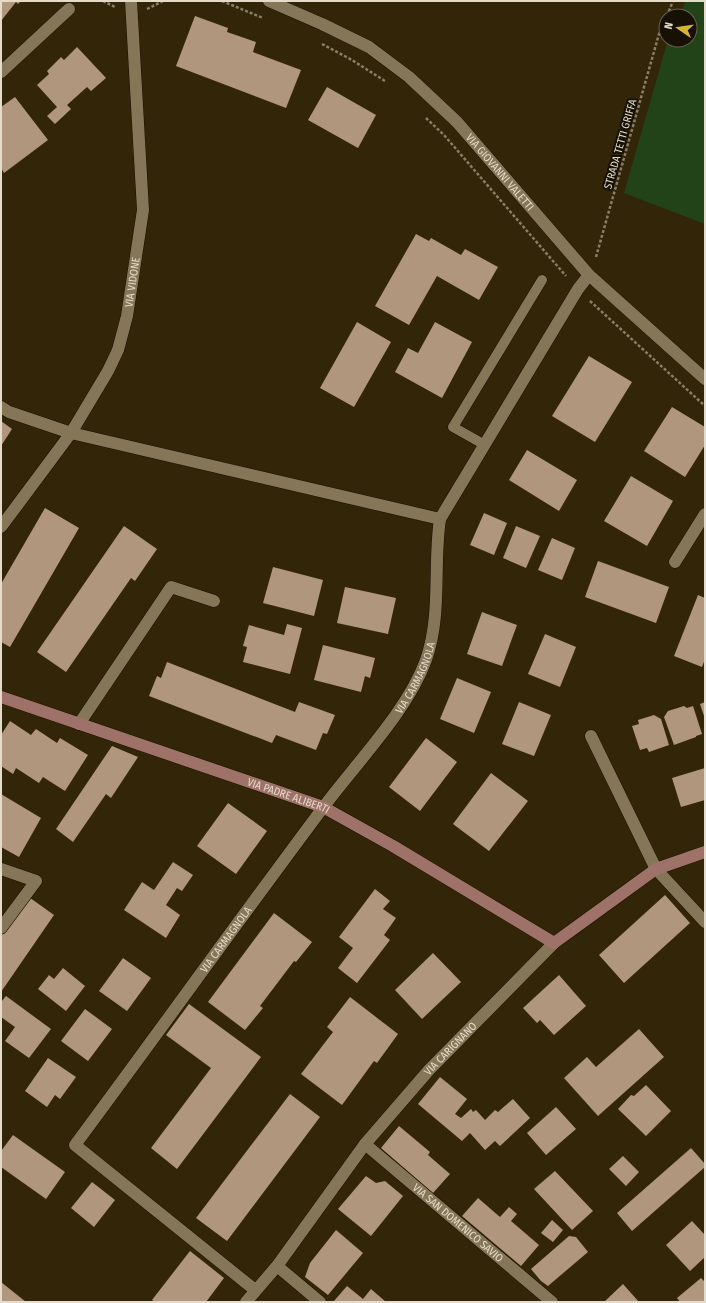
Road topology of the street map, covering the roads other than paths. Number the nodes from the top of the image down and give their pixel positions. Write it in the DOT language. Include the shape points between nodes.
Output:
graph roads {
  1 [pos="131,1"];
  2 [pos="269,1"];
  3 [pos="69,9"];
  4 [pos="1,72"];
  5 [pos="589,275"];
  6 [pos="542,280"];
  7 [pos="705,379"];
  8 [pos="1,407"];
  9 [pos="71,433"];
  10 [pos="485,445"];
  11 [pos="705,514"];
  12 [pos="440,520"];
  13 [pos="1,527"];
  14 [pos="675,562"];
  15 [pos="214,601"];
  16 [pos="1,697"];
  17 [pos="79,724"];
  18 [pos="590,736"];
  19 [pos="323,808"];
  20 [pos="705,852"];
  21 [pos="1,869"];
  22 [pos="656,869"];
  23 [pos="705,922"];
  24 [pos="1,928"];
  25 [pos="554,943"];
  26 [pos="365,1144"];
  27 [pos="277,1266"];
  28 [pos="255,1290"];
  29 [pos="246,1302"];
  30 [pos="320,1302"];
  31 [pos="552,1302"];
  1 -- 9 [label="street, VIA VIDONE" via="143,210 127,316 118,350"];
  2 -- 5 [label="street, VIA GIOVANNI VALETTI" via="369,47 409,77 457,122"];
  3 -- 4 [label="street"];
  5 -- 7 [label="street, VIA GIOVANNI VALETTI"];
  5 -- 10 [label="street" via="578,289"];
  6 -- 10 [label="lane" via="453,427"];
  8 -- 9 [label="street"];
  9 -- 12 [label="street"];
  9 -- 13 [label="street, VIA VIDONE"];
  10 -- 12 [label="street"];
  11 -- 14 [label="street"];
  12 -- 19 [label="street, VIA CARMAGNOLA" via="437,542 438,586 434,623 426,658 408,698"];
  15 -- 17 [label="street" via="171,587"];
  16 -- 17 [label="street, VIA PADRE ALIBERTI"];
  17 -- 19 [label="street, VIA PADRE ALIBERTI"];
  18 -- 22 [label="street"];
  19 -- 25 [label="street, VIA PADRE ALIBERTI" via="393,846"];
  19 -- 28 [label="street, VIA CARMAGNOLA" via="75,1145"];
  20 -- 22 [label="street, VIA CARIGNANO"];
  21 -- 24 [label="street" via="36,880"];
  22 -- 23 [label="street"];
  22 -- 25 [label="street, VIA CARIGNANO"];
  25 -- 26 [label="street, VIA CARIGNANO" via="429,1070"];
  26 -- 27 [label="street, VIA CARIGNANO"];
  26 -- 31 [label="street, VIA SAN DOMENICO SAVIO"];
  27 -- 28 [label="street, VIA CARIGNANO"];
  27 -- 30 [label="street"];
  28 -- 29 [label="street, VIA CARIGNANO"];
}
